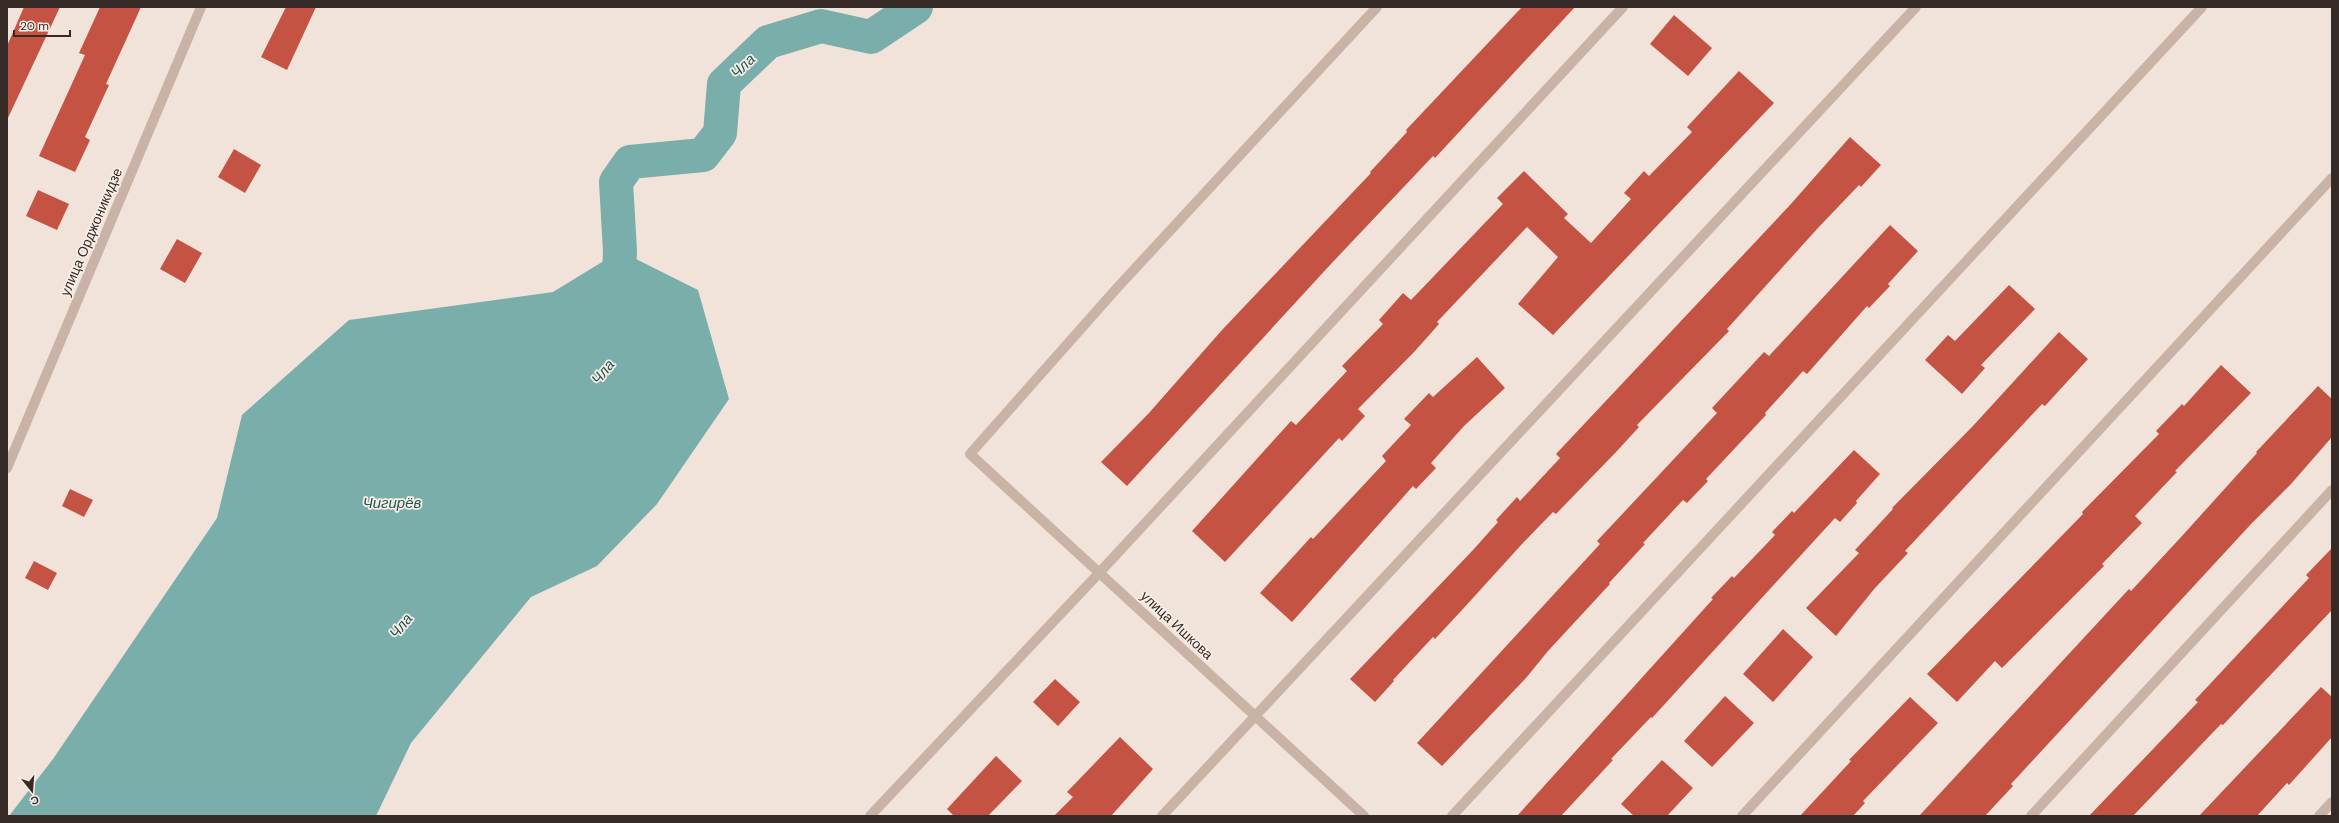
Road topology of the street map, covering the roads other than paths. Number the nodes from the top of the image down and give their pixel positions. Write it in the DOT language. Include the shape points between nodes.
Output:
graph roads {
  1 [pos="201,7"];
  2 [pos="1376,7"];
  3 [pos="1623,7"];
  4 [pos="1916,7"];
  5 [pos="2202,7"];
  6 [pos="2332,178"];
  7 [pos="7,468"];
  8 [pos="2332,490"];
  9 [pos="1100,572"];
  10 [pos="1255,717"];
  11 [pos="2332,802"];
  12 [pos="870,816"];
  13 [pos="1162,816"];
  14 [pos="1364,816"];
  15 [pos="1452,816"];
  16 [pos="1742,816"];
  17 [pos="2031,816"];
  18 [pos="2319,816"];
  1 -- 7 [label="street, улица Орджоникидзе"];
  2 -- 9 [label="street, улица Ишкова" via="1117,288 970,454"];
  3 -- 9 [label="street"];
  4 -- 10 [label="street"];
  5 -- 15 [label="street"];
  6 -- 16 [label="street"];
  8 -- 17 [label="street"];
  9 -- 10 [label="street, улица Ишкова"];
  9 -- 12 [label="street"];
  10 -- 13 [label="street"];
  10 -- 14 [label="street, улица Ишкова"];
  11 -- 18 [label="street"];
}
